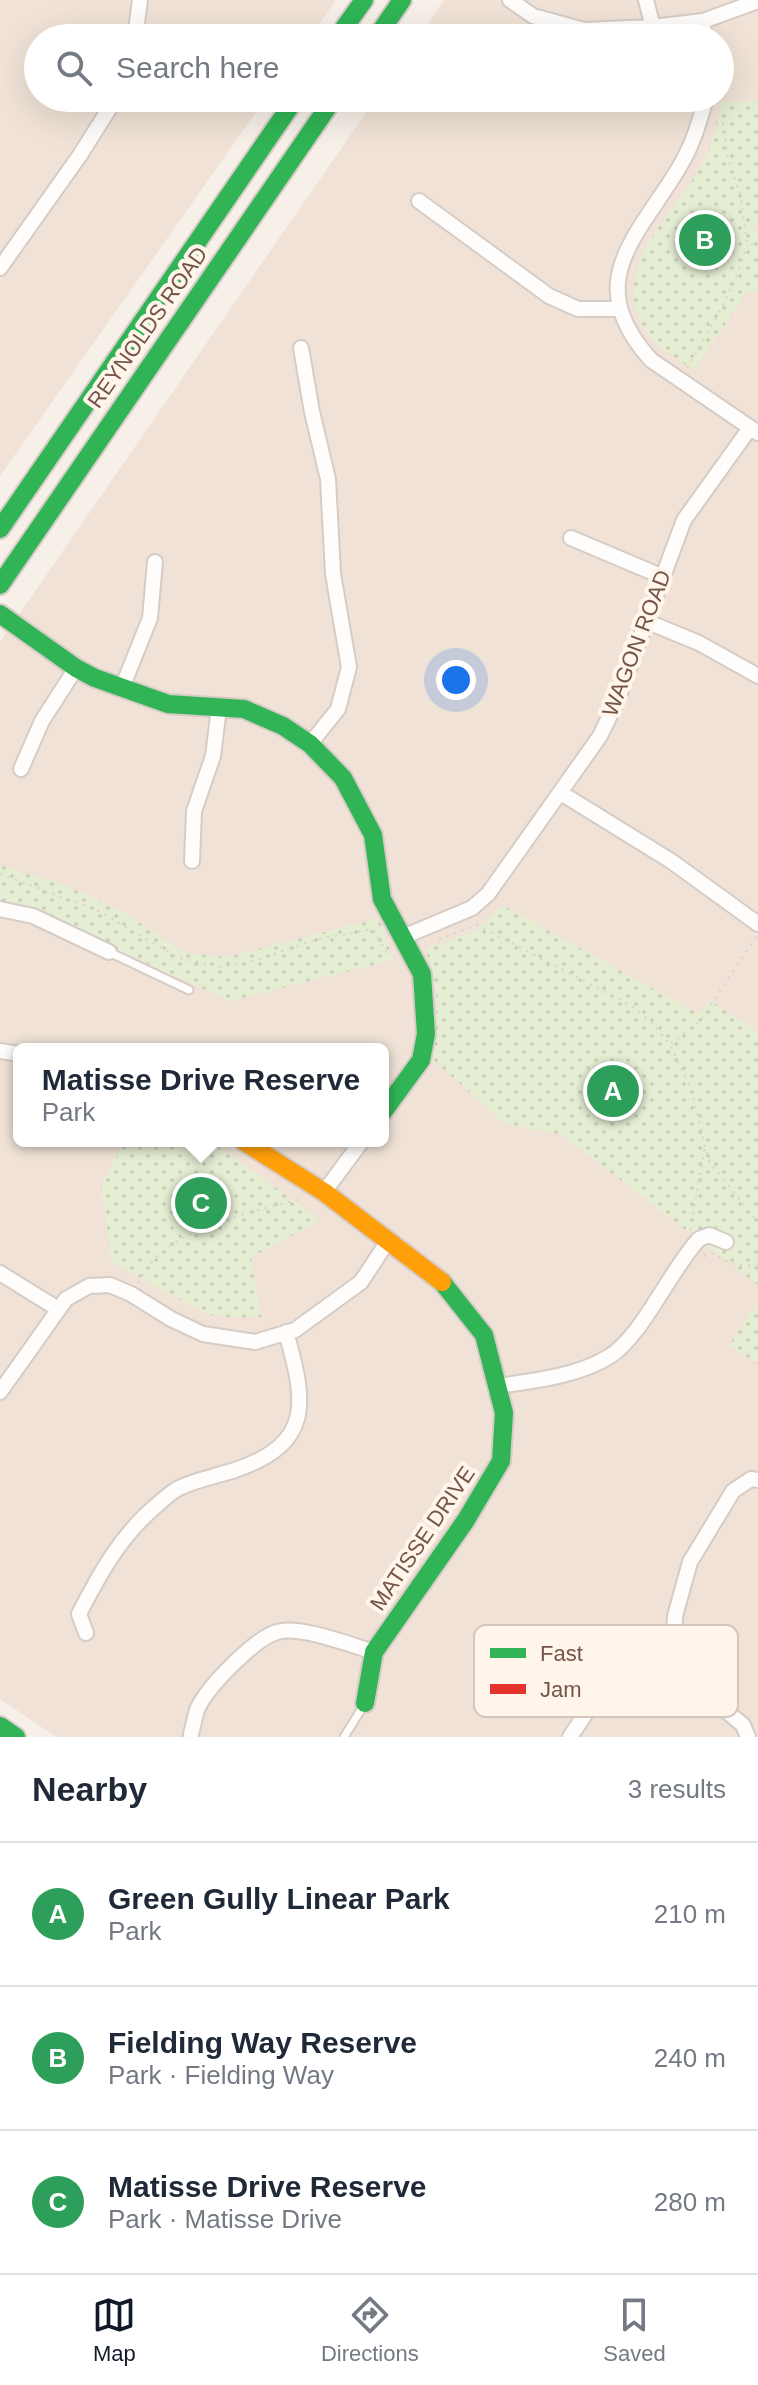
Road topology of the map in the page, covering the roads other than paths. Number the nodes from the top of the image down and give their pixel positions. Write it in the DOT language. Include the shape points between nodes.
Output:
graph roads {
  1 [pos="140,0"];
  2 [pos="364,0"];
  3 [pos="402,0"];
  4 [pos="510,0"];
  5 [pos="646,0"];
  6 [pos="758,1"];
  7 [pos="703,21"];
  8 [pos="137,24"];
  9 [pos="347,24"];
  10 [pos="386,24"];
  11 [pos="562,24"];
  12 [pos="652,24"];
  13 [pos="678,24"];
  14 [pos="703,24"];
  15 [pos="107,112"];
  16 [pos="286,112"];
  17 [pos="324,112"];
  18 [pos="702,112"];
  19 [pos="419,201"];
  20 [pos="0,268"];
  21 [pos="619,309"];
  22 [pos="301,348"];
  23 [pos="754,430"];
  24 [pos="0,529"];
  25 [pos="571,538"];
  26 [pos="25,546"];
  27 [pos="155,562"];
  28 [pos="661,576"];
  29 [pos="0,585"];
  30 [pos="0,614"];
  31 [pos="648,622"];
  32 [pos="76,668"];
  33 [pos="758,676"];
  34 [pos="122,688"];
  35 [pos="219,708"];
  36 [pos="310,744"];
  37 [pos="21,769"];
  38 [pos="561,793"];
  39 [pos="192,861"];
  40 [pos="0,909"];
  41 [pos="758,924"];
  42 [pos="403,937"];
  43 [pos="109,952"];
  44 [pos="189,990"];
  45 [pos="389,1104"];
  46 [pos="253,1147"];
  47 [pos="358,1147"];
  48 [pos="324,1192"];
  49 [pos="388,1241"];
  50 [pos="726,1242"];
  51 [pos="0,1273"];
  52 [pos="58,1309"];
  53 [pos="286,1332"];
  54 [pos="497,1386"];
  55 [pos="0,1392"];
  56 [pos="758,1480"];
  57 [pos="675,1625"];
  58 [pos="86,1633"];
  59 [pos="374,1652"];
  60 [pos="365,1703"];
  61 [pos="583,1717"];
  62 [pos="733,1717"];
  63 [pos="0,1726"];
  64 [pos="191,1734"];
  65 [pos="16,1737"];
  66 [pos="344,1737"];
  67 [pos="570,1737"];
  68 [pos="748,1737"];
  1 -- 8 [label="street"];
  2 -- 9 [label="street"];
  3 -- 10 [label="street"];
  4 -- 11 [label="street" via="533,16"];
  5 -- 12 [label="street"];
  6 -- 7 [label="street"];
  7 -- 13 [label="street"];
  7 -- 14 [label="street"];
  15 -- 20 [label="street"];
  16 -- 24 [label="street, REYNOLDS ROAD"];
  17 -- 26 [label="street, REYNOLDS ROAD"];
  18 -- 21 [label="street" via="679,167 633,236 617,278"];
  19 -- 21 [label="street" via="549,296 578,309"];
  21 -- 23 [label="street" via="651,360"];
  22 -- 36 [label="street" via="328,479 333,574 349,667 338,709"];
  23 -- 28 [label="street, WAGON ROAD" via="684,520"];
  24 -- 26 [label="street"];
  25 -- 28 [label="street"];
  26 -- 29 [label="street, REYNOLDS ROAD"];
  27 -- 34 [label="street" via="150,618"];
  28 -- 31 [label="street, WAGON ROAD"];
  30 -- 32 [label="street"];
  31 -- 33 [label="street"];
  31 -- 38 [label="street, WAGON ROAD" via="605,725"];
  32 -- 34 [label="street"];
  32 -- 37 [label="street" via="42,721"];
  34 -- 35 [label="street" via="168,704"];
  35 -- 36 [label="street" via="244,709"];
  35 -- 39 [label="street" via="213,756 194,811"];
  36 -- 42 [label="street" via="343,778 373,835 382,899"];
  38 -- 41 [label="street" via="671,861"];
  38 -- 42 [label="street, WAGON ROAD" via="488,894 472,908"];
  40 -- 43 [label="street" via="33,916"];
  42 -- 45 [label="street" via="422,974 426,1034 421,1060"];
  43 -- 44 [label="lane"];
  46 -- 48 [label="street, MATISSE DRIVE"];
  47 -- 48 [label="street"];
  48 -- 49 [label="street, MATISSE DRIVE"];
  49 -- 53 [label="street" via="361,1282"];
  49 -- 54 [label="street, MATISSE DRIVE" via="445,1284 484,1335"];
  50 -- 54 [label="street" via="709,1235 699,1239 611,1356 559,1376"];
  51 -- 52 [label="street"];
  52 -- 53 [label="street" via="89,1286 110,1285 203,1334 255,1342"];
  52 -- 55 [label="street"];
  53 -- 58 [label="street" via="300,1381 300,1413 288,1436 273,1453 251,1464 176,1489 135,1524 99,1573 79,1614"];
  54 -- 59 [label="street, MATISSE DRIVE" via="504,1413 501,1461"];
  56 -- 57 [label="street" via="733,1491 690,1562"];
  59 -- 60 [label="street, MATISSE DRIVE"];
  59 -- 64 [label="street" via="316,1634 278,1632 232,1665 198,1707"];
  60 -- 66 [label="lane, MATISSE DRIVE"];
  61 -- 67 [label="street"];
  62 -- 68 [label="street"];
  63 -- 65 [label="street"];
}
